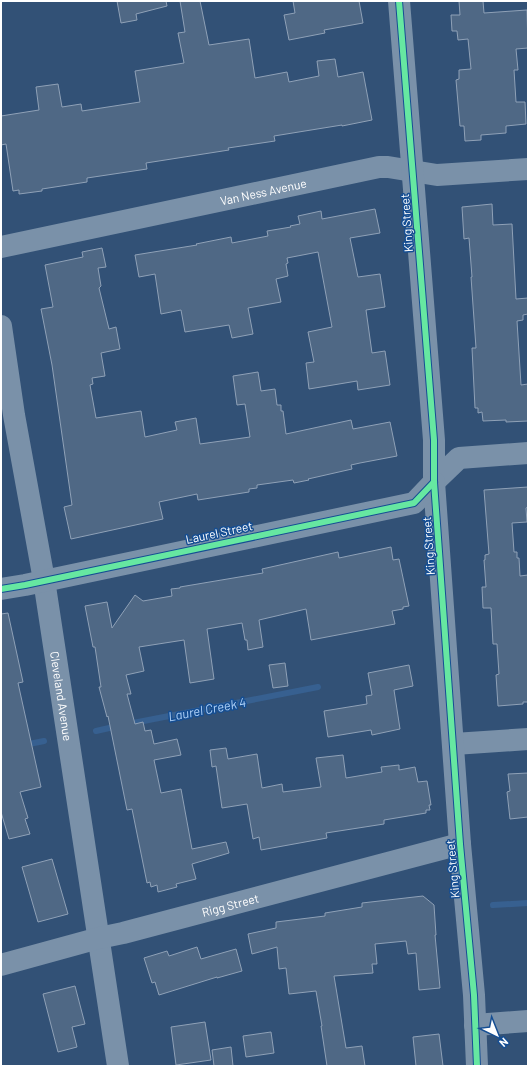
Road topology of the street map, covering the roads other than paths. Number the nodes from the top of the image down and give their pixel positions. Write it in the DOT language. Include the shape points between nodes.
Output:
graph roads {
  1 [pos="399,1"];
  2 [pos="528,169"];
  3 [pos="413,171"];
  4 [pos="1,247"];
  5 [pos="1,326"];
  6 [pos="528,453"];
  7 [pos="434,482"];
  8 [pos="44,580"];
  9 [pos="1,589"];
  10 [pos="528,739"];
  11 [pos="454,744"];
  12 [pos="460,844"];
  13 [pos="99,938"];
  14 [pos="1,965"];
  15 [pos="528,1021"];
  16 [pos="475,1025"];
  17 [pos="118,1066"];
  18 [pos="477,1066"];
  1 -- 3 [label="street, King Street"];
  2 -- 3 [label="street, Van Ness Avenue" via="437,175"];
  3 -- 4 [label="street, Van Ness Avenue" via="379,167"];
  3 -- 7 [label="street, King Street" via="434,440"];
  5 -- 8 [label="street, Cleveland Avenue" via="14,415"];
  6 -- 7 [label="street, Laurel Street" via="459,458"];
  7 -- 8 [label="street, Laurel Street" via="414,503"];
  7 -- 11 [label="street, King Street"];
  8 -- 9 [label="street, Laurel Street"];
  8 -- 13 [label="street, Cleveland Avenue"];
  10 -- 11 [label="street"];
  11 -- 12 [label="street, King Street"];
  12 -- 13 [label="street, Rigg Street"];
  12 -- 16 [label="street, King Street"];
  13 -- 14 [label="street, Rigg Street"];
  13 -- 17 [label="street, Cleveland Avenue"];
  15 -- 16 [label="street"];
  16 -- 18 [label="street, King Street"];
}
